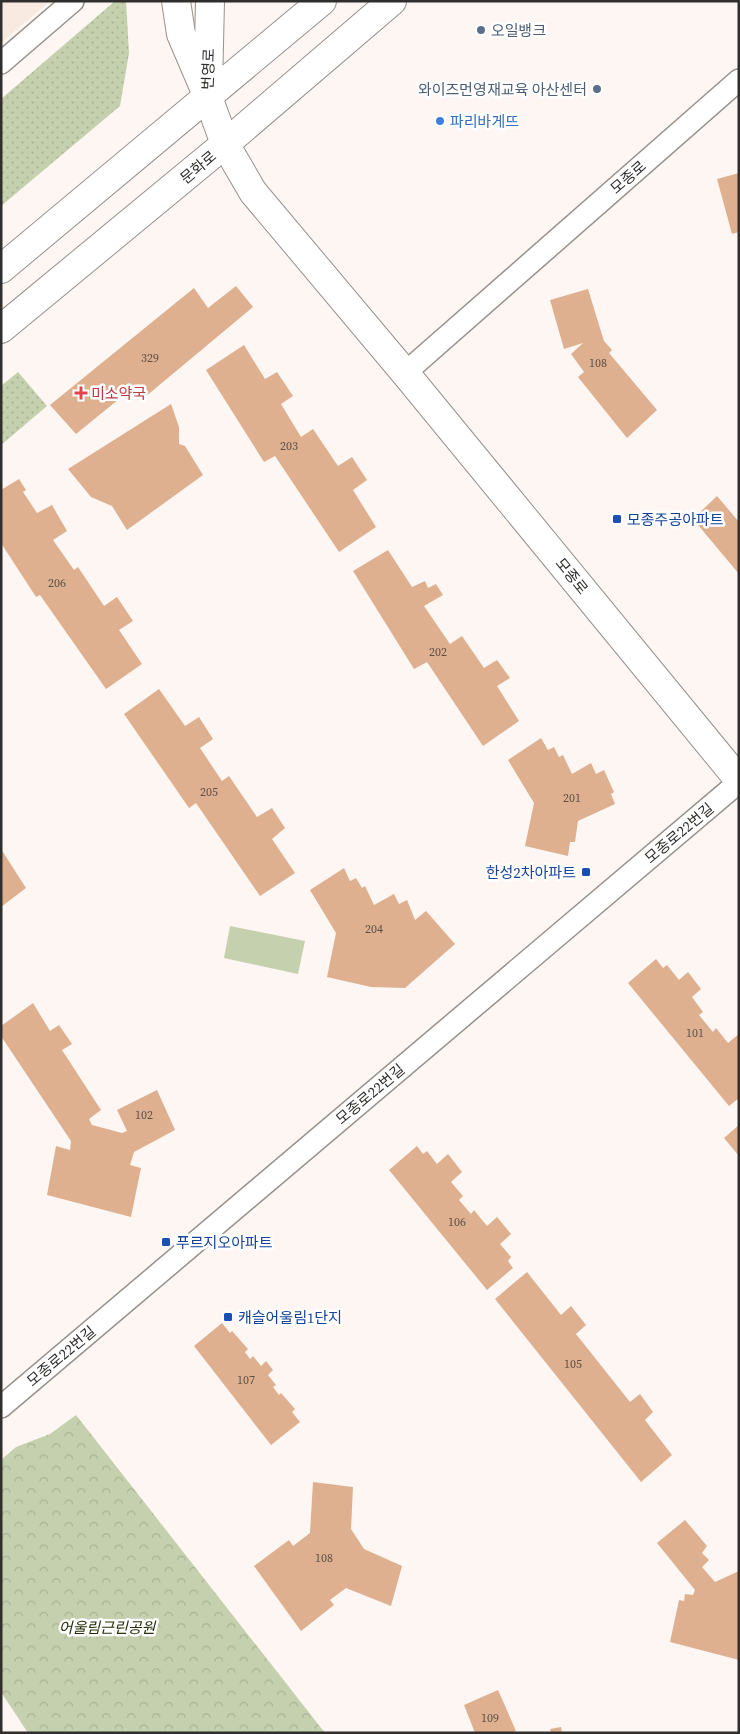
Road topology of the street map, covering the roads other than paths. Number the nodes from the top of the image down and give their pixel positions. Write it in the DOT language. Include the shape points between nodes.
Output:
graph roads {
  1 [pos="73,1"];
  2 [pos="176,1"];
  3 [pos="210,1"];
  4 [pos="322,1"];
  5 [pos="392,1"];
  6 [pos="1,63"];
  7 [pos="739,80"];
  8 [pos="208,97"];
  9 [pos="224,144"];
  10 [pos="1,269"];
  11 [pos="1,329"];
  12 [pos="405,373"];
  13 [pos="739,781"];
  14 [pos="1,1407"];
  1 -- 6 [label="street"];
  2 -- 8 [label="street, 번영로" via="181,34"];
  3 -- 8 [label="street, 번영로"];
  4 -- 8 [label="street"];
  5 -- 9 [label="street, 문화로"];
  7 -- 12 [label="street, 모종로"];
  8 -- 9 [label="street, 모종로"];
  8 -- 10 [label="street"];
  9 -- 11 [label="street, 문화로"];
  9 -- 12 [label="street, 모종로" via="254,192"];
  12 -- 13 [label="street, 모종로"];
  13 -- 14 [label="street, 모종로22번길"];
}
